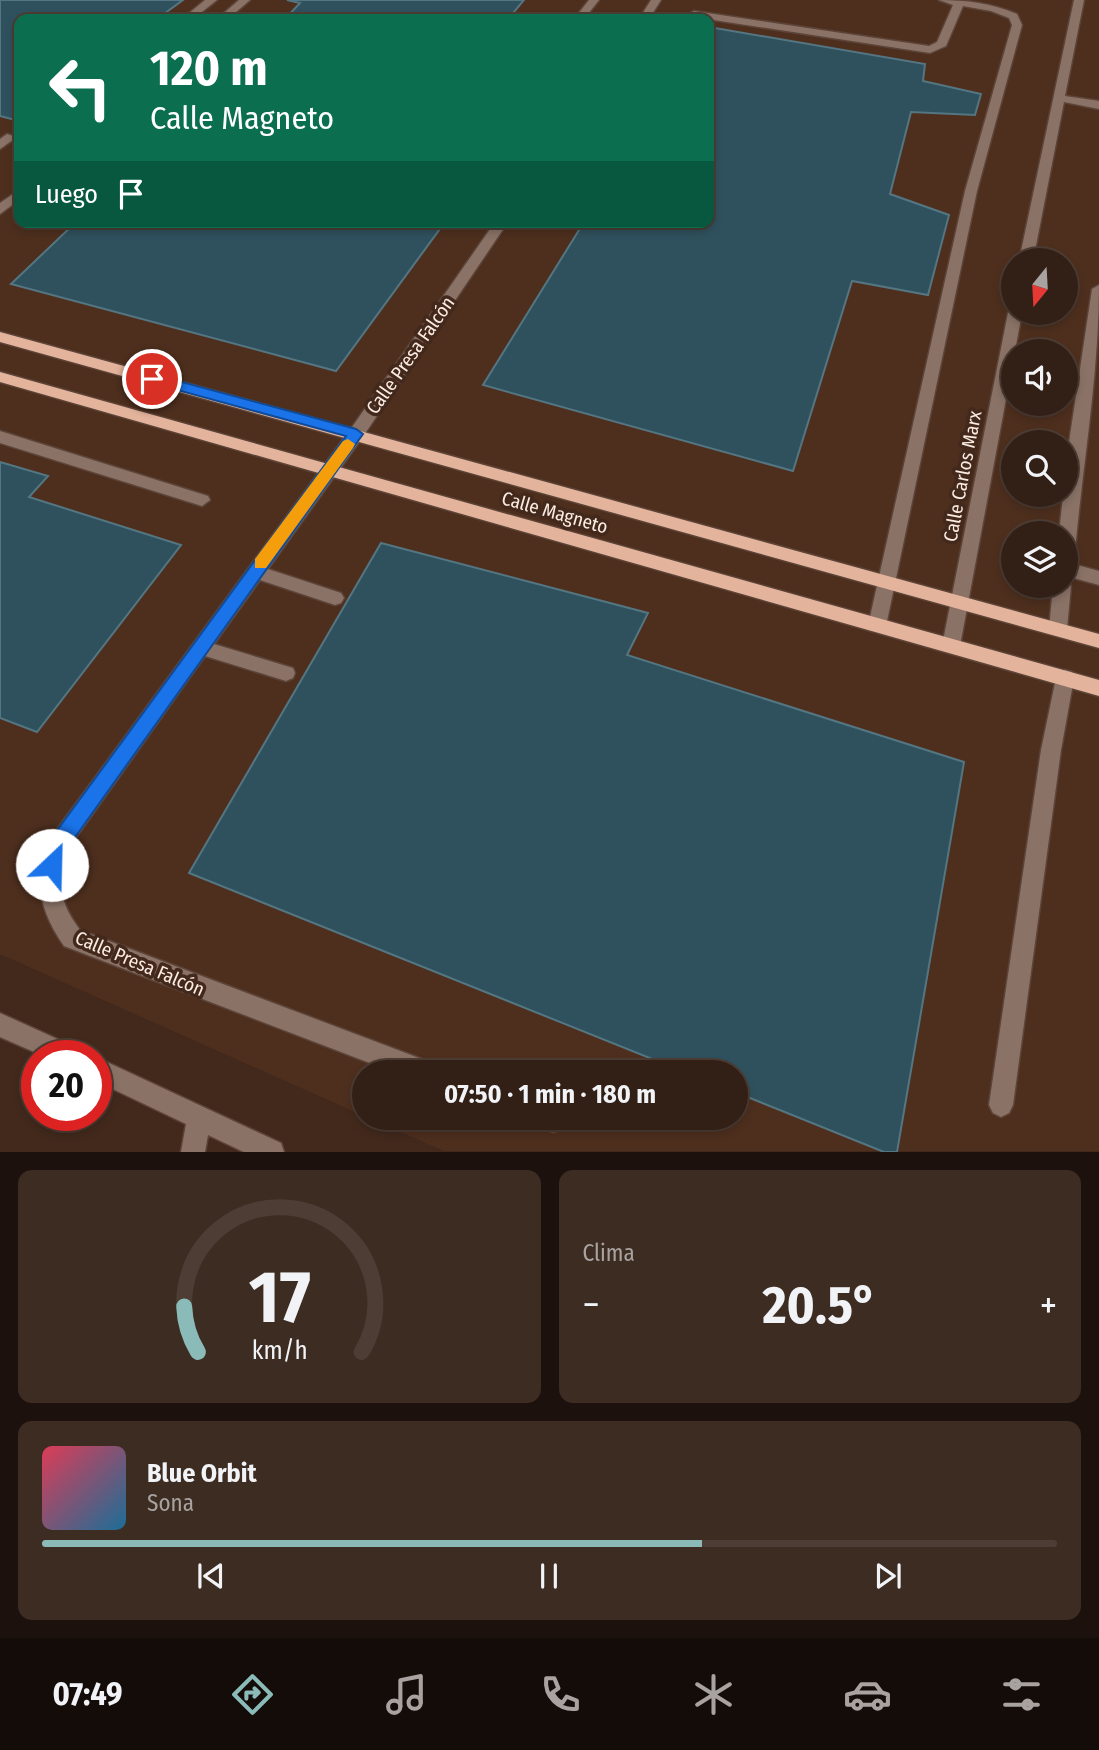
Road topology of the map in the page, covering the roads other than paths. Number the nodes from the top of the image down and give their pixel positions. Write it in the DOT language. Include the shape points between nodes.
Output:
graph roads {
  1 [pos="212,0"];
  2 [pos="244,0"];
  3 [pos="594,0"];
  4 [pos="944,0"];
  5 [pos="1079,0"];
  6 [pos="959,2"];
  7 [pos="194,14"];
  8 [pos="228,14"];
  9 [pos="583,14"];
  10 [pos="714,20"];
  11 [pos="1059,98"];
  12 [pos="1099,105"];
  13 [pos="11,136"];
  14 [pos="0,145"];
  15 [pos="14,198"];
  16 [pos="0,211"];
  17 [pos="498,228"];
  18 [pos="1029,248"];
  19 [pos="1099,289"];
  20 [pos="1013,326"];
  21 [pos="0,337"];
  22 [pos="0,377"];
  23 [pos="356,434"];
  24 [pos="0,437"];
  25 [pos="329,470"];
  26 [pos="202,500"];
  27 [pos="1069,521"];
  28 [pos="255,571"];
  29 [pos="1078,572"];
  30 [pos="1099,578"];
  31 [pos="885,581"];
  32 [pos="335,598"];
  33 [pos="1061,598"];
  34 [pos="960,602"];
  35 [pos="877,626"];
  36 [pos="1058,629"];
  37 [pos="1099,641"];
  38 [pos="951,646"];
  39 [pos="200,647"];
  40 [pos="286,673"];
  41 [pos="1065,678"];
  42 [pos="1099,688"];
  43 [pos="0,1025"];
  44 [pos="33,1040"];
  45 [pos="392,1060"];
  46 [pos="112,1076"];
  47 [pos="1001,1105"];
  48 [pos="199,1116"];
  49 [pos="193,1152"];
  50 [pos="272,1152"];
  1 -- 7 [label="street"];
  2 -- 8 [label="street"];
  3 -- 9 [label="street"];
  4 -- 6 [label="street"];
  5 -- 11 [label="street"];
  6 -- 10 [label="street" via="943,44 930,50"];
  6 -- 31 [label="street" via="1013,16 1017,26 971,191"];
  11 -- 12 [label="street"];
  11 -- 18 [label="street"];
  13 -- 14 [label="street"];
  15 -- 16 [label="street"];
  17 -- 23 [label="street, Calle Presa Falcón"];
  19 -- 27 [label="street"];
  20 -- 34 [label="street, Calle Carlos Marx"];
  21 -- 23 [label="main road, Calle Magneto"];
  22 -- 25 [label="main road, Calle Magneto"];
  23 -- 25 [label="street, Calle Presa Falcón"];
  23 -- 31 [label="main road, Calle Magneto"];
  24 -- 26 [label="street"];
  25 -- 28 [label="street, Calle Presa Falcón"];
  25 -- 35 [label="main road, Calle Magneto"];
  28 -- 32 [label="street"];
  28 -- 39 [label="street, Calle Presa Falcón"];
  29 -- 30 [label="street"];
  31 -- 34 [label="main road, Calle Magneto"];
  31 -- 35 [label="street"];
  33 -- 36 [label="street"];
  34 -- 36 [label="main road, Calle Magneto"];
  34 -- 38 [label="street, Calle Carlos Marx"];
  35 -- 38 [label="main road, Calle Magneto"];
  36 -- 37 [label="main road, Calle Magneto"];
  38 -- 41 [label="main road, Calle Magneto"];
  39 -- 40 [label="street"];
  39 -- 45 [label="street, Calle Presa Falcón" via="57,846 48,883 53,913 72,939"];
  41 -- 42 [label="main road, Calle Magneto"];
  41 -- 47 [label="street"];
  43 -- 44 [label="street"];
  46 -- 48 [label="street"];
  48 -- 49 [label="street"];
  48 -- 50 [label="street"];
}
